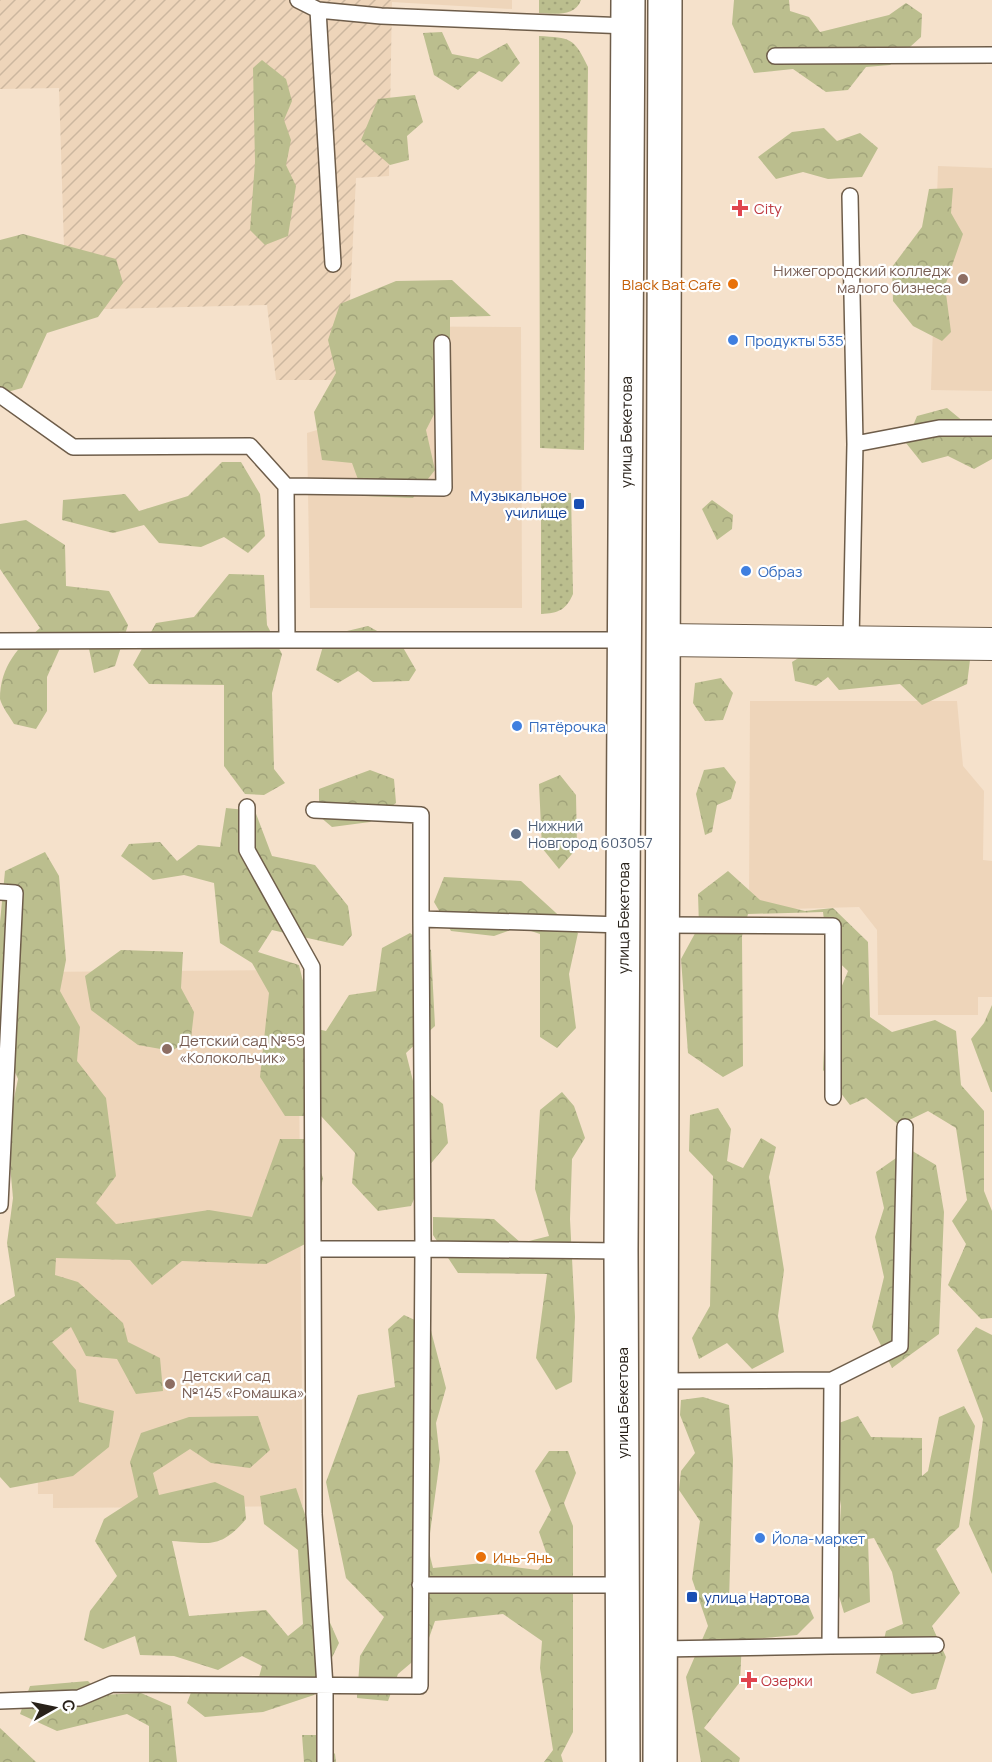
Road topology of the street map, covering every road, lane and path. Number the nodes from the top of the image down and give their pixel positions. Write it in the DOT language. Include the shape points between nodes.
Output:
graph roads {
  1 [pos="298,0"];
  2 [pos="665,0"];
  3 [pos="318,10"];
  4 [pos="628,13"];
  5 [pos="992,55"];
  6 [pos="775,56"];
  7 [pos="850,196"];
  8 [pos="333,264"];
  9 [pos="442,343"];
  10 [pos="0,394"];
  11 [pos="992,428"];
  12 [pos="855,444"];
  13 [pos="286,486"];
  14 [pos="287,640"];
  15 [pos="624,640"];
  16 [pos="663,640"];
  17 [pos="0,641"];
  18 [pos="851,641"];
  19 [pos="992,644"];
  20 [pos="247,807"];
  21 [pos="314,810"];
  22 [pos="0,892"];
  23 [pos="421,919"];
  24 [pos="623,925"];
  25 [pos="662,925"];
  26 [pos="832,1096"];
  27 [pos="905,1127"];
  28 [pos="0,1205"];
  29 [pos="313,1249"];
  30 [pos="423,1249"];
  31 [pos="621,1251"];
  32 [pos="832,1380"];
  33 [pos="661,1381"];
  34 [pos="420,1585"];
  35 [pos="623,1585"];
  36 [pos="936,1645"];
  37 [pos="830,1646"];
  38 [pos="660,1649"];
  39 [pos="325,1687"];
  40 [pos="0,1701"];
  41 [pos="326,1762"];
  42 [pos="623,1762"];
  43 [pos="660,1762"];
  1 -- 3 [label="lane"];
  2 -- 16 [label="main road"];
  3 -- 4 [label="lane" via="381,16"];
  3 -- 8 [label="lane"];
  4 -- 15 [label="main road, улица Бекетова"];
  5 -- 6 [label="lane"];
  7 -- 12 [label="lane"];
  9 -- 13 [label="lane" via="444,488"];
  10 -- 13 [label="lane" via="73,447 250,446"];
  11 -- 12 [label="lane" via="939,428"];
  12 -- 18 [label="lane"];
  13 -- 14 [label="lane"];
  14 -- 15 [label="lane"];
  14 -- 17 [label="lane"];
  15 -- 24 [label="main road, улица Бекетова"];
  16 -- 18 [label="street"];
  16 -- 25 [label="main road"];
  18 -- 19 [label="street"];
  20 -- 29 [label="lane" via="247,850 312,967"];
  21 -- 23 [label="lane" via="421,815"];
  22 -- 28 [label="lane" via="15,893"];
  23 -- 24 [label="lane"];
  23 -- 30 [label="lane"];
  24 -- 31 [label="main road, улица Бекетова"];
  25 -- 26 [label="lane" via="833,926"];
  25 -- 33 [label="main road"];
  27 -- 32 [label="lane" via="900,1346"];
  29 -- 30 [label="lane"];
  29 -- 39 [label="lane" via="314,1514"];
  30 -- 31 [label="lane"];
  30 -- 34 [label="lane"];
  31 -- 35 [label="main road, улица Бекетова"];
  32 -- 33 [label="lane"];
  32 -- 37 [label="lane"];
  33 -- 38 [label="main road"];
  34 -- 35 [label="lane"];
  34 -- 39 [label="lane" via="420,1686"];
  35 -- 42 [label="main road, улица Бекетова"];
  36 -- 37 [label="lane"];
  37 -- 38 [label="lane"];
  38 -- 43 [label="main road"];
  39 -- 40 [label="lane" via="112,1684 79,1698"];
  39 -- 41 [label="lane"];
}
